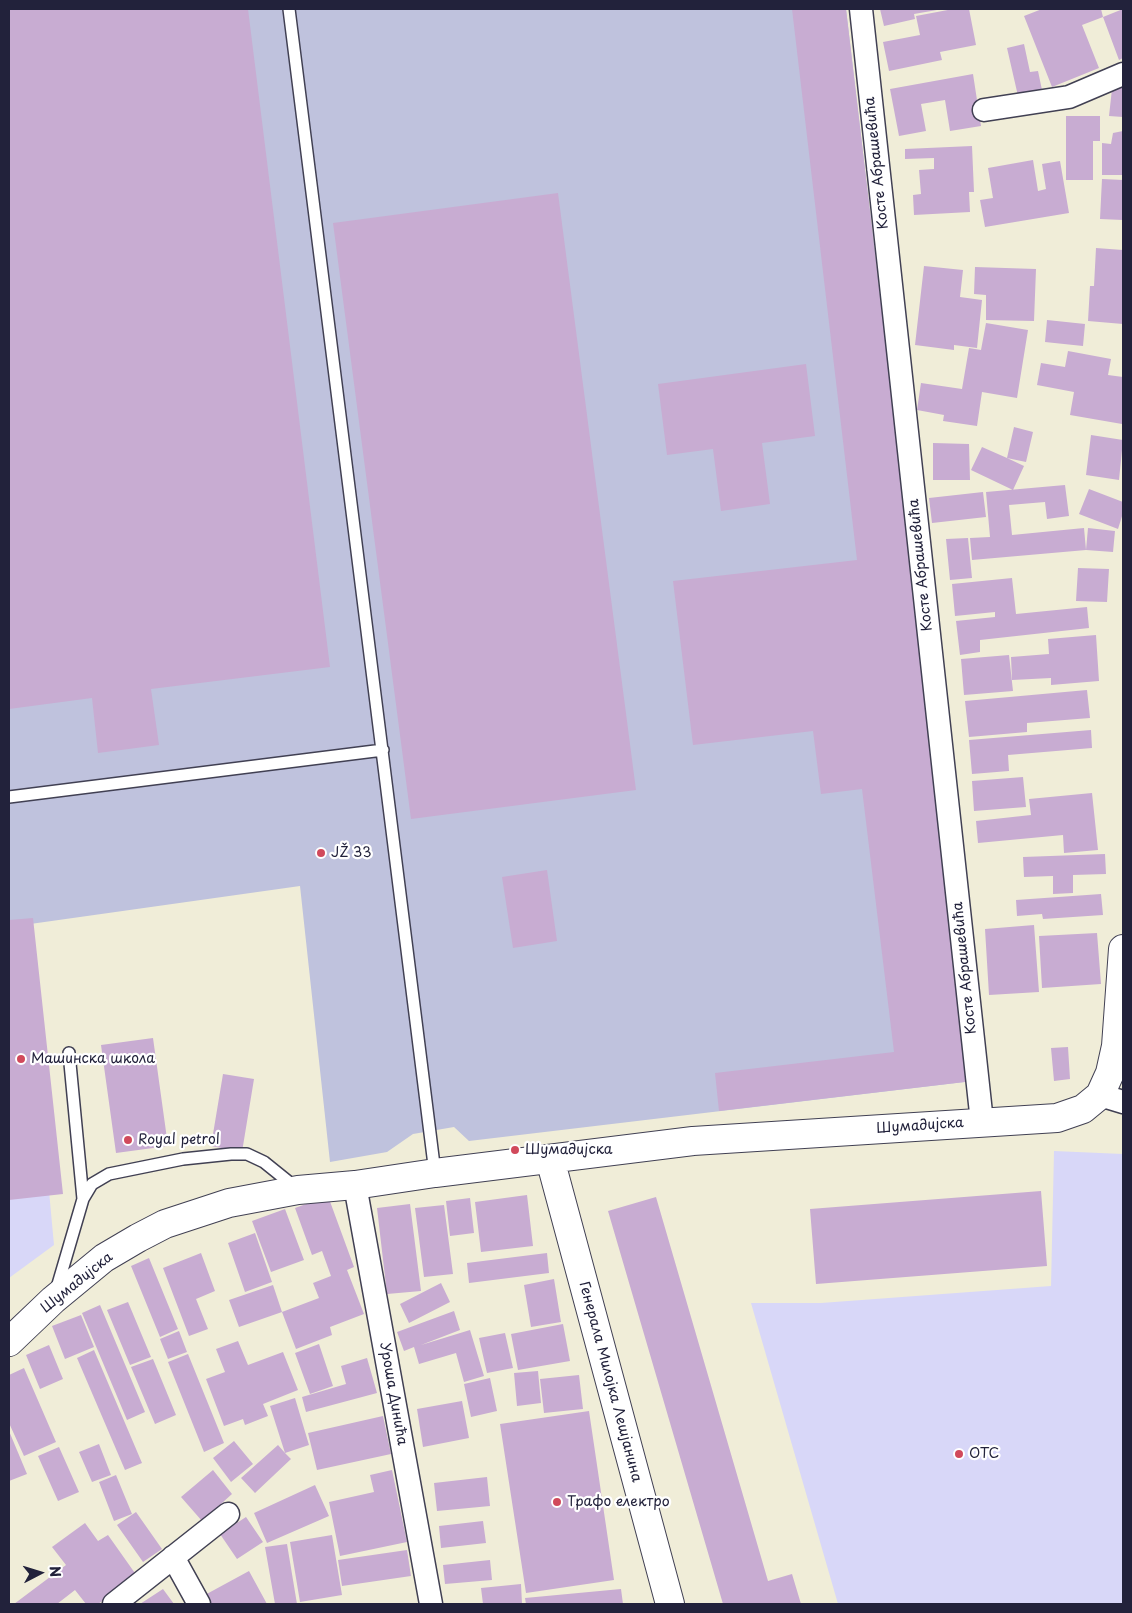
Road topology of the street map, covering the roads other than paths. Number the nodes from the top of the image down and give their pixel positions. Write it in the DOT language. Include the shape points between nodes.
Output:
graph roads {
  1 [pos="290,9"];
  2 [pos="860,9"];
  3 [pos="1123,74"];
  4 [pos="984,110"];
  5 [pos="383,750"];
  6 [pos="9,797"];
  7 [pos="1123,949"];
  8 [pos="69,1053"];
  9 [pos="1112,1099"];
  10 [pos="982,1122"];
  11 [pos="550,1159"];
  12 [pos="435,1173"];
  13 [pos="355,1185"];
  14 [pos="298,1190"];
  15 [pos="83,1199"];
  16 [pos="53,1300"];
  17 [pos="9,1342"];
  18 [pos="228,1514"];
  19 [pos="174,1557"];
  20 [pos="114,1604"];
  21 [pos="200,1604"];
  22 [pos="431,1604"];
  23 [pos="670,1604"];
  1 -- 5 [label="lane"];
  2 -- 10 [label="street, Косте Абрашевића"];
  3 -- 4 [label="street" via="1069,98"];
  5 -- 6 [label="lane"];
  5 -- 12 [label="lane"];
  7 -- 9 [label="street" via="1116,1046 1110,1073"];
  8 -- 15 [label="lane"];
  9 -- 10 [label="street, Шумадијска" via="1057,1118"];
  10 -- 11 [label="street, Шумадијска" via="693,1141"];
  11 -- 12 [label="street, Шумадијска"];
  11 -- 23 [label="street, Генерала Милојка Лешјанина"];
  12 -- 13 [label="street, Шумадијска"];
  13 -- 14 [label="street, Шумадијска"];
  13 -- 22 [label="street, Уроша Динића"];
  14 -- 15 [label="lane" via="264,1162 247,1154 231,1154 183,1159 109,1174 92,1184"];
  14 -- 16 [label="street, Шумадијска" via="229,1203 166,1224 104,1258"];
  15 -- 16 [label="lane"];
  16 -- 17 [label="street, Шумадијска"];
  18 -- 19 [label="street"];
  19 -- 20 [label="street"];
  19 -- 21 [label="street"];
}
